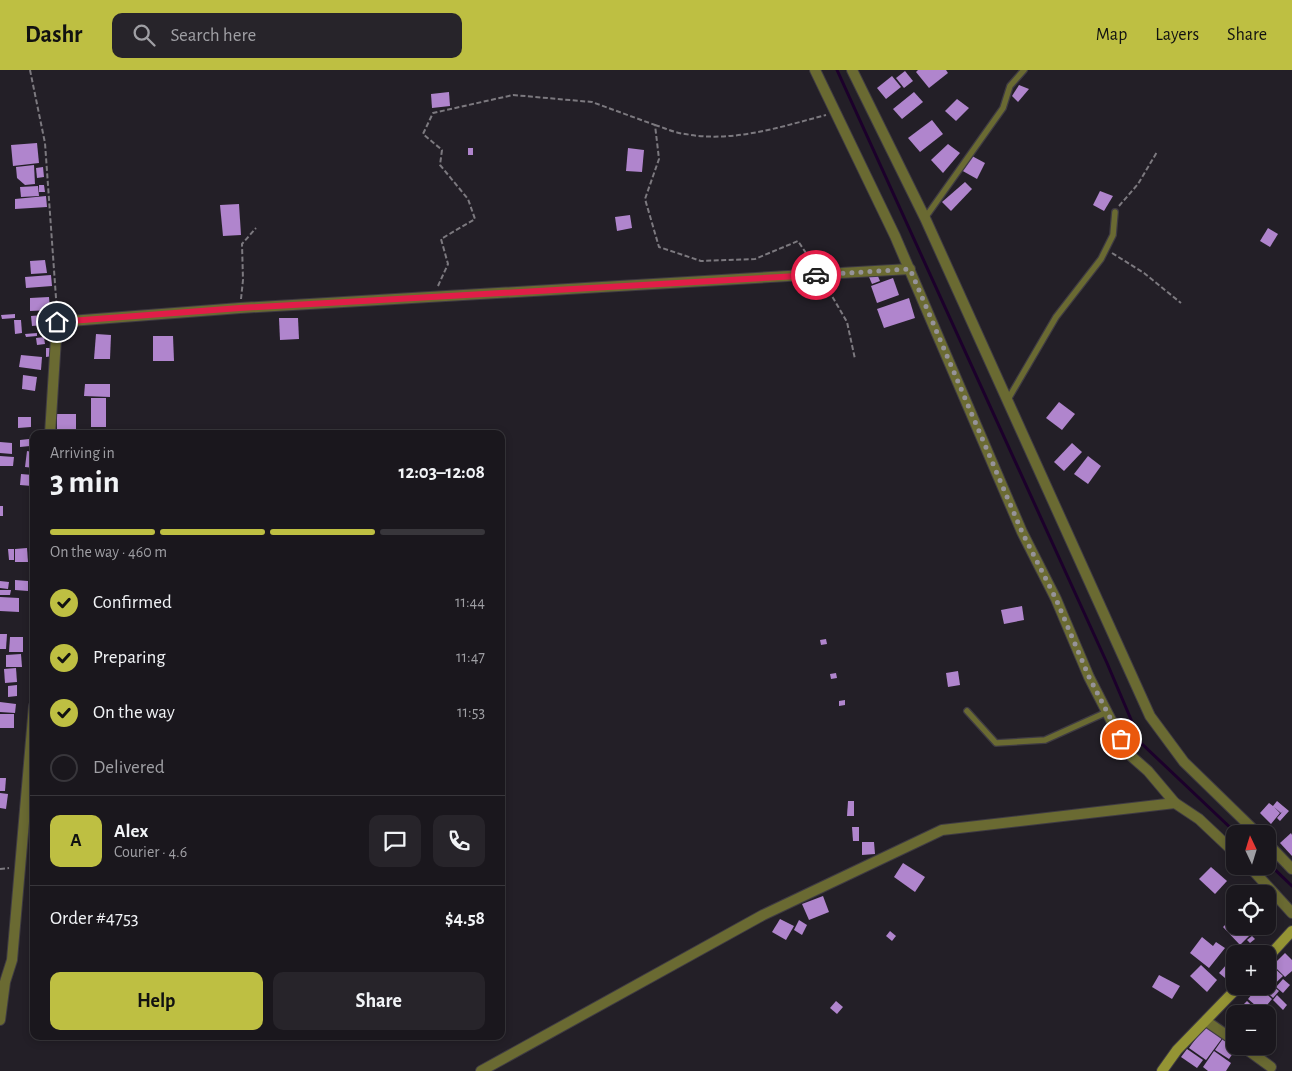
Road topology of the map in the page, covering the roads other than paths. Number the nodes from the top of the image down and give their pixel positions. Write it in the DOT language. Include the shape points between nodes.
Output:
graph roads {
  1 [pos="815,70"];
  2 [pos="852,70"];
  3 [pos="1024,70"];
  4 [pos="1115,212"];
  5 [pos="925,218"];
  6 [pos="910,269"];
  7 [pos="1007,401"];
  8 [pos="50,430"];
  9 [pos="967,711"];
  10 [pos="1107,712"];
  11 [pos="30,752"];
  12 [pos="1176,803"];
  13 [pos="1249,825"];
  14 [pos="1226,844"];
  15 [pos="1276,852"];
  16 [pos="1292,869"];
  17 [pos="1257,875"];
  18 [pos="1292,913"];
  19 [pos="1292,932"];
  20 [pos="1276,949"];
  21 [pos="1231,995"];
  22 [pos="0,1020"];
  23 [pos="1206,1021"];
  24 [pos="1226,1035"];
  25 [pos="1254,1055"];
  26 [pos="1271,1067"];
  27 [pos="481,1071"];
  28 [pos="1162,1071"];
  1 -- 6 [label="street"];
  2 -- 5 [label="street"];
  3 -- 5 [label="lane" via="1010,86 1003,108"];
  4 -- 7 [label="lane" via="1113,235 1101,259 1056,317"];
  5 -- 7 [label="street"];
  6 -- 8 [label="street" via="240,308 57,322"];
  6 -- 10 [label="street" via="1022,532"];
  7 -- 13 [label="street" via="1150,716 1184,762"];
  9 -- 10 [label="lane" via="996,743 1045,740"];
  10 -- 12 [label="street" via="1131,756"];
  11 -- 22 [label="street" via="12,960 4,982"];
  12 -- 14 [label="street"];
  12 -- 27 [label="street" via="942,830 763,915"];
  15 -- 16 [label="street"];
  17 -- 18 [label="street"];
  19 -- 20 [label="street"];
  21 -- 23 [label="street"];
  23 -- 24 [label="street"];
  23 -- 28 [label="street" via="1177,1050"];
  25 -- 26 [label="street"];
}
